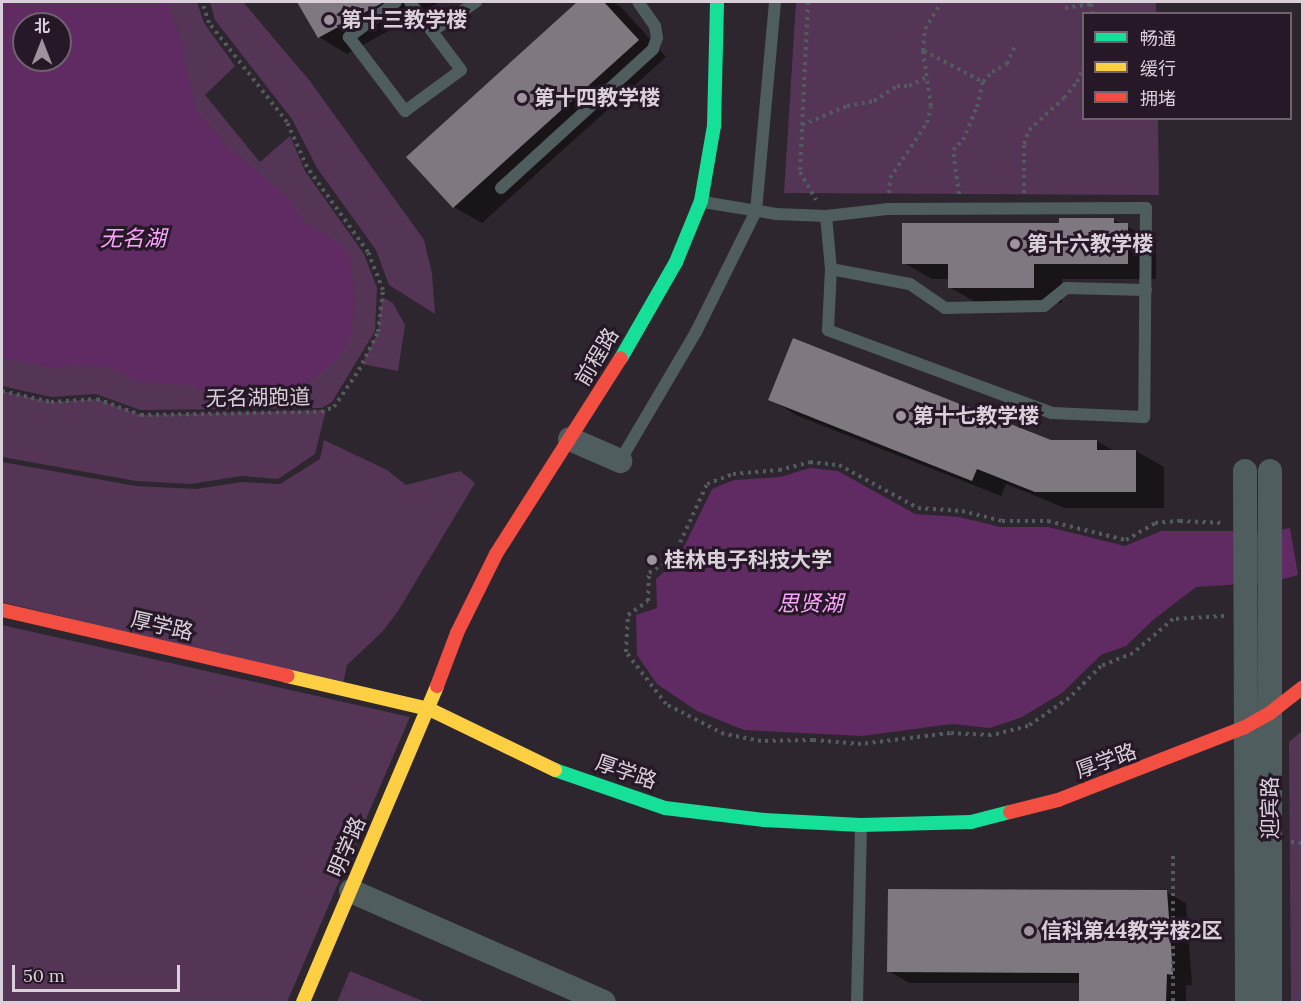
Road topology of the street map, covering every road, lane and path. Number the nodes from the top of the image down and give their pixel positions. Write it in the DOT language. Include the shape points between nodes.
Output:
graph roads {
  1 [pos="202,2"];
  2 [pos="396,2"];
  3 [pos="410,2"];
  4 [pos="476,2"];
  5 [pos="638,2"];
  6 [pos="717,2"];
  7 [pos="775,2"];
  8 [pos="808,2"];
  9 [pos="941,2"];
  10 [pos="1091,3"];
  11 [pos="1065,8"];
  12 [pos="432,31"];
  13 [pos="1016,44"];
  14 [pos="923,51"];
  15 [pos="1082,69"];
  16 [pos="929,76"];
  17 [pos="982,82"];
  18 [pos="802,125"];
  19 [pos="501,188"];
  20 [pos="701,201"];
  21 [pos="888,209"];
  22 [pos="961,209"];
  23 [pos="1024,209"];
  24 [pos="756,211"];
  25 [pos="826,216"];
  26 [pos="831,269"];
  27 [pos="1146,290"];
  28 [pos="2,391"];
  29 [pos="570,439"];
  30 [pos="620,462"];
  31 [pos="1245,471"];
  32 [pos="1270,471"];
  33 [pos="1245,524"];
  34 [pos="2,610"];
  35 [pos="1246,615"];
  36 [pos="1302,688"];
  37 [pos="429,709"];
  38 [pos="1270,713"];
  39 [pos="1245,727"];
  40 [pos="861,825"];
  41 [pos="1173,855"];
  42 [pos="351,891"];
  43 [pos="303,1002"];
  44 [pos="604,1002"];
  45 [pos="857,1002"];
  46 [pos="1173,1002"];
  47 [pos="1247,1002"];
  48 [pos="1270,1002"];
  1 -- 28 [label="path, 无名湖跑道" via="209,23 287,122 308,167 368,252 382,290 374,340 333,407 321,412 141,415 97,399 51,402"];
  2 -- 12 [label="lane" via="349,37 405,111 461,70"];
  3 -- 12 [label="lane"];
  4 -- 12 [label="lane"];
  5 -- 19 [label="lane" via="656,26 653,49"];
  6 -- 20 [label="street, 前程路" via="714,126"];
  7 -- 24 [label="lane"];
  8 -- 18 [label="path"];
  9 -- 14 [label="path" via="925,29"];
  10 -- 11 [label="path"];
  13 -- 17 [label="path" via="1006,64"];
  14 -- 16 [label="path"];
  14 -- 17 [label="path"];
  15 -- 23 [label="path" via="1064,98 1029,130 1024,144"];
  16 -- 18 [label="path" via="909,86 897,86 874,101 847,106"];
  16 -- 21 [label="path" via="932,106 927,123 890,178"];
  17 -- 22 [label="path" via="963,140 953,150"];
  18 -- 25 [label="path" via="800,172"];
  20 -- 24 [label="lane"];
  20 -- 29 [label="street, 前程路" via="676,262"];
  21 -- 22 [label="lane"];
  21 -- 25 [label="lane"];
  22 -- 23 [label="lane"];
  23 -- 27 [label="lane" via="1146,208"];
  24 -- 25 [label="lane"];
  24 -- 30 [label="lane" via="696,332"];
  25 -- 26 [label="lane"];
  26 -- 27 [label="lane" via="910,284 945,308 1044,306 1066,288"];
  26 -- 27 [label="lane" via="828,330 1052,413 1144,417"];
  29 -- 30 [label="street"];
  29 -- 37 [label="street, 前程路" via="496,554 457,633"];
  31 -- 33 [label="street, 迎宾路"];
  32 -- 38 [label="street, 迎宾路"];
  33 -- 35 [label="street, 迎宾路"];
  33 -- 35 [label="path" via="1155,523 1126,540 1048,521 1002,521 962,511 918,508 839,465 810,462 779,470 733,474 706,484 674,556 649,573 648,601 628,615 626,652 666,704 724,734 761,741 861,744 950,733 991,735 1028,726 1069,698 1101,666 1133,654 1173,619"];
  34 -- 37 [label="street, 厚学路"];
  35 -- 39 [label="street, 迎宾路"];
  36 -- 38 [label="street"];
  37 -- 40 [label="street, 厚学路" via="546,767 665,808 764,820"];
  37 -- 42 [label="street, 明学路"];
  38 -- 39 [label="street"];
  38 -- 48 [label="street, 迎宾路"];
  39 -- 40 [label="street, 厚学路" via="1058,800 971,822"];
  39 -- 47 [label="street, 迎宾路"];
  40 -- 45 [label="lane"];
  41 -- 46 [label="path"];
  42 -- 43 [label="street, 明学路"];
  42 -- 44 [label="street"];
}
